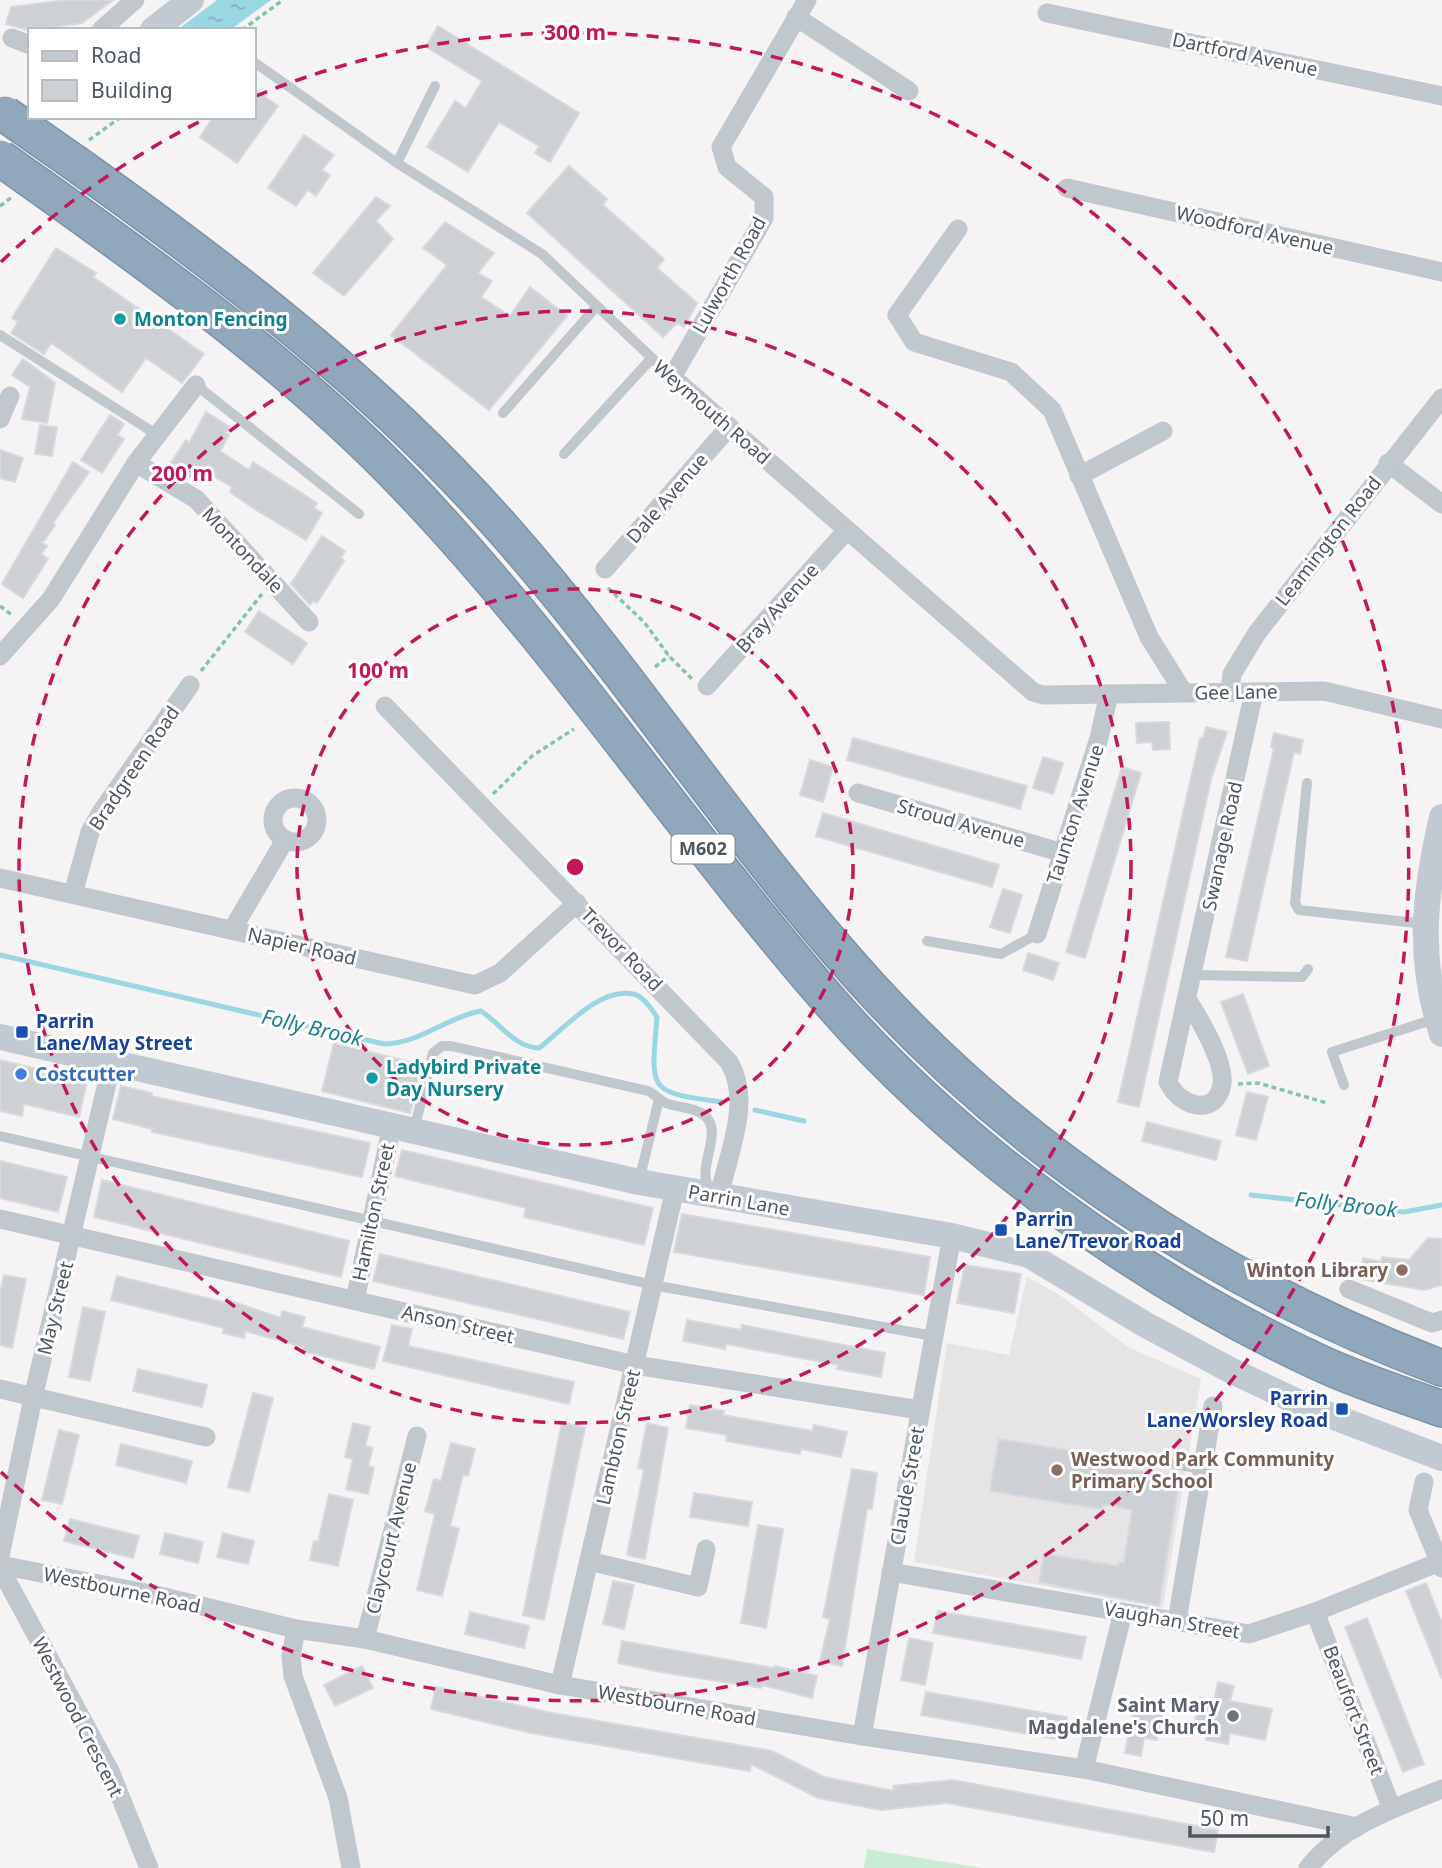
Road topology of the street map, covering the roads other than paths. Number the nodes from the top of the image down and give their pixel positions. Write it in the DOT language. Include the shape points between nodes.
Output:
graph roads {
  1 [pos="135,0"];
  2 [pos="191,0"];
  3 [pos="807,0"];
  4 [pos="1047,13"];
  5 [pos="796,17"];
  6 [pos="103,28"];
  7 [pos="156,28"];
  8 [pos="256,63"];
  9 [pos="435,86"];
  10 [pos="909,90"];
  11 [pos="1442,96"];
  12 [pos="9,120"];
  13 [pos="0,158"];
  14 [pos="397,163"];
  15 [pos="1067,188"];
  16 [pos="958,229"];
  17 [pos="1442,272"];
  18 [pos="596,307"];
  19 [pos="0,335"];
  20 [pos="651,359"];
  21 [pos="672,377"];
  22 [pos="196,385"];
  23 [pos="10,396"];
  24 [pos="1442,398"];
  25 [pos="503,413"];
  26 [pos="0,419"];
  27 [pos="729,427"];
  28 [pos="1163,431"];
  29 [pos="156,434"];
  30 [pos="564,454"];
  31 [pos="136,463"];
  32 [pos="1388,463"];
  33 [pos="1079,476"];
  34 [pos="1442,504"];
  35 [pos="359,514"];
  36 [pos="847,530"];
  37 [pos="605,569"];
  38 [pos="309,622"];
  39 [pos="0,656"];
  40 [pos="190,685"];
  41 [pos="707,686"];
  42 [pos="1230,692"];
  43 [pos="1254,692"];
  44 [pos="1184,693"];
  45 [pos="1109,694"];
  46 [pos="386,706"];
  47 [pos="1442,719"];
  48 [pos="1307,783"];
  49 [pos="858,793"];
  50 [pos="1442,817"];
  51 [pos="285,840"];
  52 [pos="1063,853"];
  53 [pos="0,878"];
  54 [pos="73,894"];
  55 [pos="578,902"];
  56 [pos="1425,924"];
  57 [pos="232,930"];
  58 [pos="1037,934"];
  59 [pos="927,940"];
  60 [pos="1308,969"];
  61 [pos="1193,975"];
  62 [pos="1434,977"];
  63 [pos="1187,999"];
  64 [pos="1439,1026"];
  65 [pos="0,1037"];
  66 [pos="112,1062"];
  67 [pos="1344,1085"];
  68 [pos="659,1099"];
  69 [pos="403,1128"];
  70 [pos="0,1136"];
  71 [pos="90,1157"];
  72 [pos="639,1182"];
  73 [pos="675,1189"];
  74 [pos="719,1198"];
  75 [pos="0,1219"];
  76 [pos="372,1221"];
  77 [pos="73,1236"];
  78 [pos="951,1236"];
  79 [pos="653,1285"];
  80 [pos="1349,1289"];
  81 [pos="355,1300"];
  82 [pos="1442,1320"];
  83 [pos="933,1336"];
  84 [pos="635,1365"];
  85 [pos="1442,1367"];
  86 [pos="0,1389"];
  87 [pos="33,1398"];
  88 [pos="1213,1406"];
  89 [pos="1442,1409"];
  90 [pos="920,1410"];
  91 [pos="417,1436"];
  92 [pos="206,1437"];
  93 [pos="1442,1458"];
  94 [pos="1149,1459"];
  95 [pos="1202,1469"];
  96 [pos="1424,1482"];
  97 [pos="706,1549"];
  98 [pos="0,1556"];
  99 [pos="589,1561"];
  100 [pos="1441,1564"];
  101 [pos="0,1567"];
  102 [pos="891,1572"];
  103 [pos="1123,1612"];
  104 [pos="1315,1612"];
  105 [pos="1177,1621"];
  106 [pos="296,1629"];
  107 [pos="365,1639"];
  108 [pos="560,1685"];
  109 [pos="862,1736"];
  110 [pos="1084,1769"];
  111 [pos="1442,1789"];
  112 [pos="1392,1809"];
  113 [pos="1357,1827"];
  114 [pos="149,1868"];
  115 [pos="351,1868"];
  116 [pos="1308,1868"];
  1 -- 6 [label="street"];
  2 -- 7 [label="main road"];
  3 -- 5 [label="street, Lulworth Road"];
  4 -- 11 [label="street, Dartford Avenue"];
  5 -- 10 [label="street"];
  5 -- 21 [label="street, Lulworth Road" via="721,147 727,167 764,197 764,218"];
  8 -- 14 [label="lane, Weymouth Road"];
  9 -- 14 [label="lane"];
  12 -- 85 [label="highway, M602, bridge" via="247,289 348,373 442,462 555,590 795,899 867,984 974,1089 1084,1179 1203,1256 1339,1326"];
  13 -- 89 [label="highway, M602, bridge" via="165,275 281,366 407,485 520,614 690,834 836,1009 944,1116 1055,1205 1182,1290 1319,1363"];
  14 -- 18 [label="lane, Weymouth Road" via="542,254"];
  15 -- 17 [label="street, Woodford Avenue"];
  16 -- 33 [label="street, Gee Lane" via="897,315 914,342 1011,372 1052,410"];
  18 -- 20 [label="lane, Weymouth Road"];
  18 -- 25 [label="lane"];
  19 -- 29 [label="lane"];
  20 -- 21 [label="lane, Weymouth Road"];
  20 -- 30 [label="lane"];
  21 -- 27 [label="street, Weymouth Road"];
  22 -- 29 [label="street"];
  22 -- 35 [label="lane"];
  23 -- 26 [label="street"];
  24 -- 32 [label="street, Leamington Road"];
  27 -- 36 [label="street, Weymouth Road"];
  27 -- 37 [label="street, Dale Avenue"];
  28 -- 33 [label="street"];
  29 -- 31 [label="street"];
  31 -- 38 [label="street, Montondale" via="195,499"];
  31 -- 39 [label="street" via="51,599"];
  32 -- 34 [label="street"];
  32 -- 42 [label="street, Leamington Road" via="1257,633 1232,674"];
  33 -- 44 [label="street, Gee Lane" via="1149,637"];
  36 -- 41 [label="street, Bray Avenue"];
  36 -- 45 [label="street, Weymouth Road" via="1033,692"];
  40 -- 54 [label="street, Bradgreen Road" via="100,814 90,832"];
  42 -- 43 [label="street, Gee Lane"];
  42 -- 44 [label="street, Gee Lane"];
  43 -- 47 [label="street, Gee Lane" via="1324,691"];
  43 -- 61 [label="street, Swanage Road"];
  44 -- 45 [label="street, Weymouth Road"];
  45 -- 52 [label="street, Taunton Avenue" via="1100,738"];
  46 -- 55 [label="street, Trevor Road"];
  48 -- 56 [label="lane" via="1298,910"];
  49 -- 52 [label="street, Stroud Avenue"];
  50 -- 56 [label="main road" via="1428,879"];
  51 -- 57 [label="street"];
  52 -- 58 [label="street, Taunton Avenue"];
  53 -- 54 [label="street, Napier Road"];
  54 -- 57 [label="street, Napier Road"];
  55 -- 57 [label="street, Napier Road" via="500,974 475,985"];
  55 -- 74 [label="street, Trevor Road" via="734,1070 740,1104"];
  56 -- 62 [label="main road"];
  58 -- 59 [label="lane" via="1001,954"];
  60 -- 61 [label="lane" via="1302,977"];
  61 -- 63 [label="street, Swanage Road"];
  62 -- 64 [label="main road"];
  63 -- 63 [label="street, Swanage Road" via="1168,1082 1174,1095 1186,1104 1201,1106 1216,1097 1222,1084 1219,1063"];
  64 -- 67 [label="lane" via="1332,1052"];
  65 -- 66 [label="main road, Parrin Lane"];
  66 -- 69 [label="main road, Parrin Lane"];
  66 -- 71 [label="street, May Street"];
  68 -- 69 [label="lane" via="648,1091 442,1046 433,1053"];
  68 -- 72 [label="lane"];
  68 -- 74 [label="lane" via="707,1119 711,1135 705,1183"];
  69 -- 72 [label="main road, Parrin Lane"];
  69 -- 76 [label="street, Hamilton Street"];
  70 -- 71 [label="lane"];
  71 -- 76 [label="lane"];
  71 -- 77 [label="street, May Street"];
  72 -- 73 [label="main road, Parrin Lane"];
  73 -- 74 [label="main road, Parrin Lane"];
  73 -- 79 [label="street, Lambton Street"];
  74 -- 78 [label="main road, Parrin Lane"];
  75 -- 77 [label="street, Anson Street"];
  76 -- 79 [label="lane"];
  76 -- 81 [label="street, Hamilton Street"];
  77 -- 81 [label="street, Anson Street"];
  77 -- 87 [label="street, May Street"];
  78 -- 83 [label="street, Claude Street"];
  78 -- 93 [label="main road, Parrin Lane" via="1029,1255 1230,1370 1308,1407"];
  79 -- 83 [label="lane"];
  79 -- 84 [label="street, Lambton Street"];
  80 -- 82 [label="street" via="1432,1323"];
  81 -- 84 [label="street, Anson Street"];
  83 -- 90 [label="street, Claude Street"];
  84 -- 90 [label="street, Anson Street"];
  84 -- 99 [label="street, Lambton Street"];
  86 -- 87 [label="street"];
  87 -- 92 [label="street"];
  87 -- 98 [label="street, May Street"];
  88 -- 95 [label="street"];
  90 -- 102 [label="street, Claude Street"];
  91 -- 107 [label="street, Claycourt Avenue"];
  94 -- 95 [label="lane"];
  95 -- 105 [label="street"];
  96 -- 100 [label="street" via="1418,1510"];
  97 -- 99 [label="street" via="698,1587"];
  99 -- 108 [label="street, Lambton Street"];
  100 -- 104 [label="street, Vaughan Street"];
  101 -- 106 [label="street, Westbourne Road" via="156,1595"];
  101 -- 114 [label="street, Westwood Crescent" via="110,1771"];
  102 -- 103 [label="street, Vaughan Street"];
  102 -- 109 [label="street, Claude Street"];
  103 -- 105 [label="street, Vaughan Street"];
  103 -- 110 [label="street"];
  104 -- 105 [label="street, Vaughan Street" via="1250,1634"];
  104 -- 112 [label="street, Beaufort Street"];
  106 -- 107 [label="street, Westbourne Road"];
  106 -- 115 [label="street" via="293,1676 338,1798"];
  107 -- 108 [label="street, Westbourne Road"];
  108 -- 109 [label="street, Westbourne Road"];
  109 -- 110 [label="street, Westbourne Road"];
  110 -- 113 [label="street, Westbourne Road"];
  111 -- 112 [label="street"];
  112 -- 113 [label="street"];
  113 -- 116 [label="street"];
}
